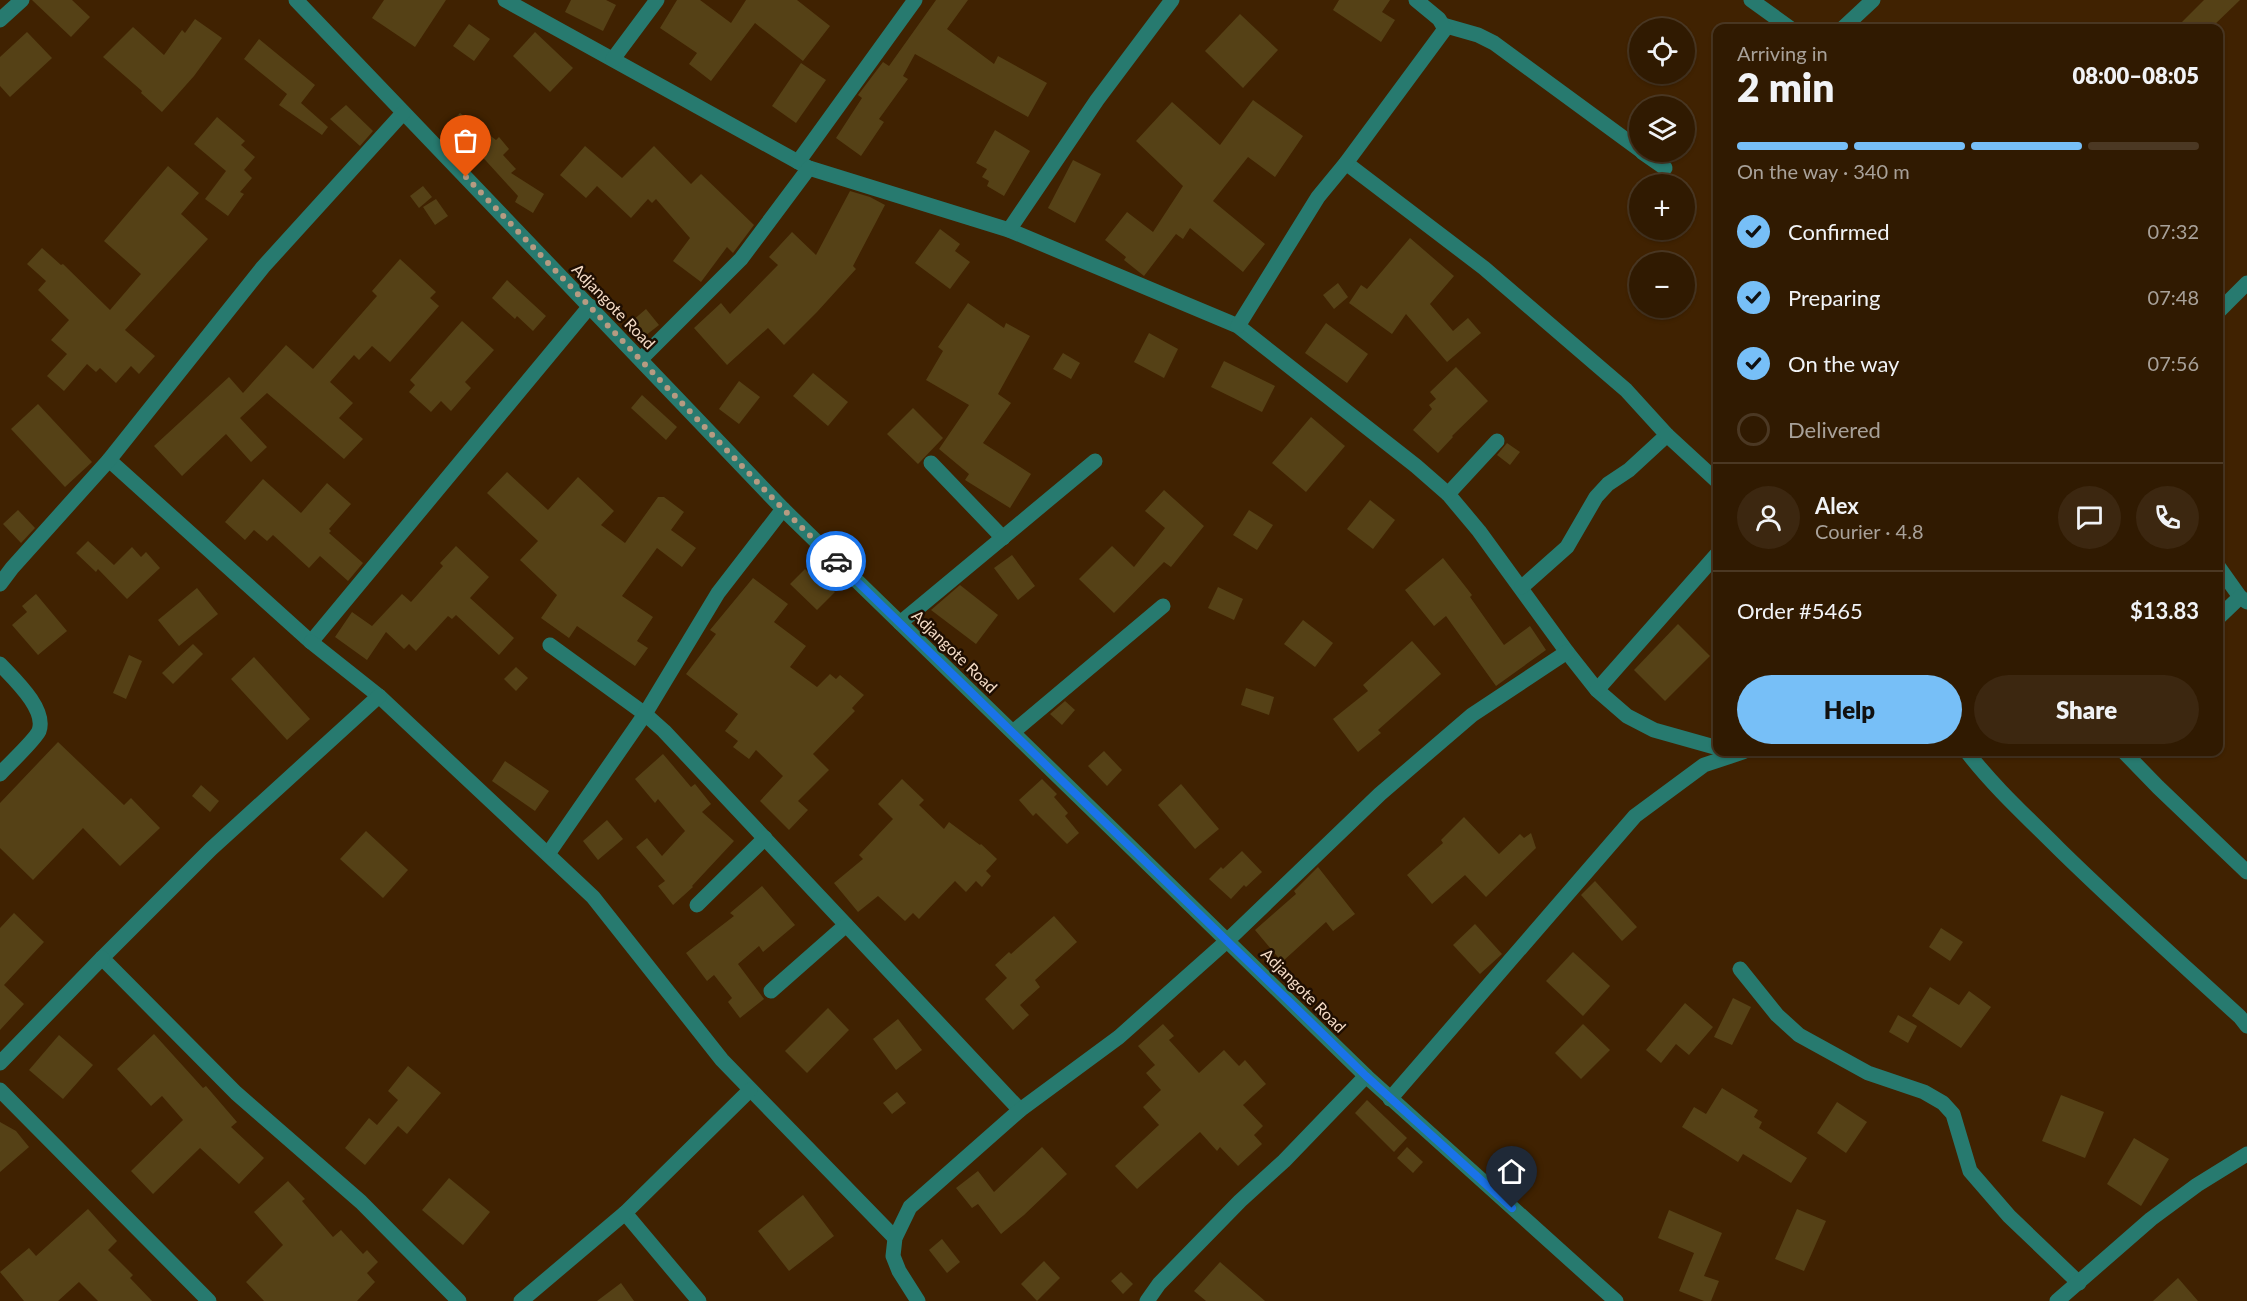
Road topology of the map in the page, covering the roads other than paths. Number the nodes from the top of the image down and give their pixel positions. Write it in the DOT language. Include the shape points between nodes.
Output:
graph roads {
  1 [pos="22,0"];
  2 [pos="296,0"];
  3 [pos="505,0"];
  4 [pos="657,0"];
  5 [pos="915,0"];
  6 [pos="1172,0"];
  7 [pos="1416,0"];
  8 [pos="1751,0"];
  9 [pos="1874,0"];
  10 [pos="0,20"];
  11 [pos="1784,24"];
  12 [pos="1847,24"];
  13 [pos="1443,25"];
  14 [pos="613,59"];
  15 [pos="403,113"];
  16 [pos="1629,142"];
  17 [pos="1657,162"];
  18 [pos="1346,163"];
  19 [pos="804,165"];
  20 [pos="1665,168"];
  21 [pos="1009,230"];
  22 [pos="2245,287"];
  23 [pos="590,306"];
  24 [pos="2223,307"];
  25 [pos="1238,326"];
  26 [pos="641,359"];
  27 [pos="1667,435"];
  28 [pos="1497,441"];
  29 [pos="109,460"];
  30 [pos="1095,461"];
  31 [pos="931,463"];
  32 [pos="1713,477"];
  33 [pos="1448,494"];
  34 [pos="783,509"];
  35 [pos="1003,538"];
  36 [pos="1713,559"];
  37 [pos="2223,572"];
  38 [pos="0,584"];
  39 [pos="1522,587"];
  40 [pos="2244,599"];
  41 [pos="1163,606"];
  42 [pos="2223,614"];
  43 [pos="900,623"];
  44 [pos="311,642"];
  45 [pos="550,645"];
  46 [pos="1567,652"];
  47 [pos="0,664"];
  48 [pos="1597,690"];
  49 [pos="379,696"];
  50 [pos="645,714"];
  51 [pos="1013,732"];
  52 [pos="1713,747"];
  53 [pos="1727,756"];
  54 [pos="1970,756"];
  55 [pos="2128,756"];
  56 [pos="0,774"];
  57 [pos="765,838"];
  58 [pos="548,854"];
  59 [pos="2247,872"];
  60 [pos="697,905"];
  61 [pos="846,925"];
  62 [pos="1228,940"];
  63 [pos="102,958"];
  64 [pos="1740,969"];
  65 [pos="771,991"];
  66 [pos="2247,1026"];
  67 [pos="0,1063"];
  68 [pos="1366,1076"];
  69 [pos="0,1090"];
  70 [pos="750,1090"];
  71 [pos="1390,1098"];
  72 [pos="1020,1110"];
  73 [pos="2247,1154"];
  74 [pos="625,1214"];
  75 [pos="895,1238"];
  76 [pos="2079,1283"];
  77 [pos="208,1301"];
  78 [pos="459,1301"];
  79 [pos="521,1301"];
  80 [pos="699,1301"];
  81 [pos="918,1301"];
  82 [pos="1147,1301"];
  83 [pos="1616,1301"];
  84 [pos="2057,1301"];
  1 -- 10 [label="street"];
  2 -- 15 [label="street, Adjangote Road"];
  3 -- 14 [label="street"];
  4 -- 14 [label="street"];
  5 -- 19 [label="street"];
  6 -- 21 [label="street" via="1096,100"];
  7 -- 13 [label="street"];
  8 -- 11 [label="street"];
  9 -- 12 [label="street"];
  13 -- 16 [label="street" via="1494,44"];
  13 -- 18 [label="street" via="1445,29 1431,50"];
  14 -- 19 [label="street"];
  15 -- 23 [label="street, Adjangote Road"];
  15 -- 29 [label="street" via="263,267"];
  17 -- 20 [label="street"];
  18 -- 25 [label="street" via="1318,197"];
  18 -- 27 [label="street" via="1484,268 1626,390"];
  19 -- 21 [label="street"];
  19 -- 26 [label="street" via="741,259"];
  21 -- 25 [label="street"];
  22 -- 24 [label="street"];
  23 -- 26 [label="street, Adjangote Road"];
  23 -- 44 [label="street"];
  25 -- 33 [label="street"];
  26 -- 34 [label="street, Adjangote Road"];
  27 -- 32 [label="street"];
  27 -- 39 [label="street" via="1596,496 1567,547"];
  28 -- 33 [label="street"];
  29 -- 38 [label="street"];
  29 -- 44 [label="street"];
  30 -- 35 [label="street"];
  31 -- 35 [label="street"];
  33 -- 39 [label="street"];
  34 -- 43 [label="street, Adjangote Road"];
  34 -- 50 [label="street" via="718,593"];
  35 -- 43 [label="street"];
  36 -- 48 [label="street"];
  37 -- 40 [label="street"];
  39 -- 46 [label="street"];
  40 -- 42 [label="street"];
  41 -- 51 [label="street"];
  43 -- 51 [label="street, Adjangote Road"];
  44 -- 49 [label="street"];
  45 -- 50 [label="street"];
  46 -- 48 [label="street"];
  46 -- 62 [label="street" via="1472,715 1380,794"];
  47 -- 56 [label="street" via="33,701 40,716 39,732"];
  48 -- 52 [label="street" via="1627,716 1654,730"];
  49 -- 58 [label="street"];
  49 -- 63 [label="street" via="211,849"];
  50 -- 57 [label="street"];
  50 -- 58 [label="street"];
  51 -- 62 [label="street, Adjangote Road"];
  53 -- 71 [label="street" via="1704,765 1635,816"];
  54 -- 66 [label="street" via="2116,905"];
  55 -- 59 [label="street"];
  57 -- 60 [label="street"];
  57 -- 61 [label="street"];
  58 -- 70 [label="street" via="593,897"];
  61 -- 65 [label="street"];
  61 -- 72 [label="street"];
  62 -- 68 [label="street, Adjangote Road"];
  62 -- 72 [label="street" via="1119,1037"];
  63 -- 67 [label="street"];
  63 -- 78 [label="street" via="236,1093 361,1202"];
  64 -- 76 [label="street" via="1799,1035 1868,1073 1924,1092 1943,1103 1953,1114 1970,1171 2009,1216"];
  68 -- 71 [label="street, Adjangote Road"];
  68 -- 82 [label="street" via="1159,1284"];
  69 -- 77 [label="street"];
  70 -- 74 [label="street"];
  70 -- 75 [label="street"];
  71 -- 83 [label="street, Adjangote Road"];
  72 -- 75 [label="street" via="910,1208"];
  73 -- 76 [label="street" via="2160,1212"];
  74 -- 79 [label="street"];
  74 -- 80 [label="street"];
  75 -- 81 [label="street" via="893,1256"];
  76 -- 84 [label="street"];
}
